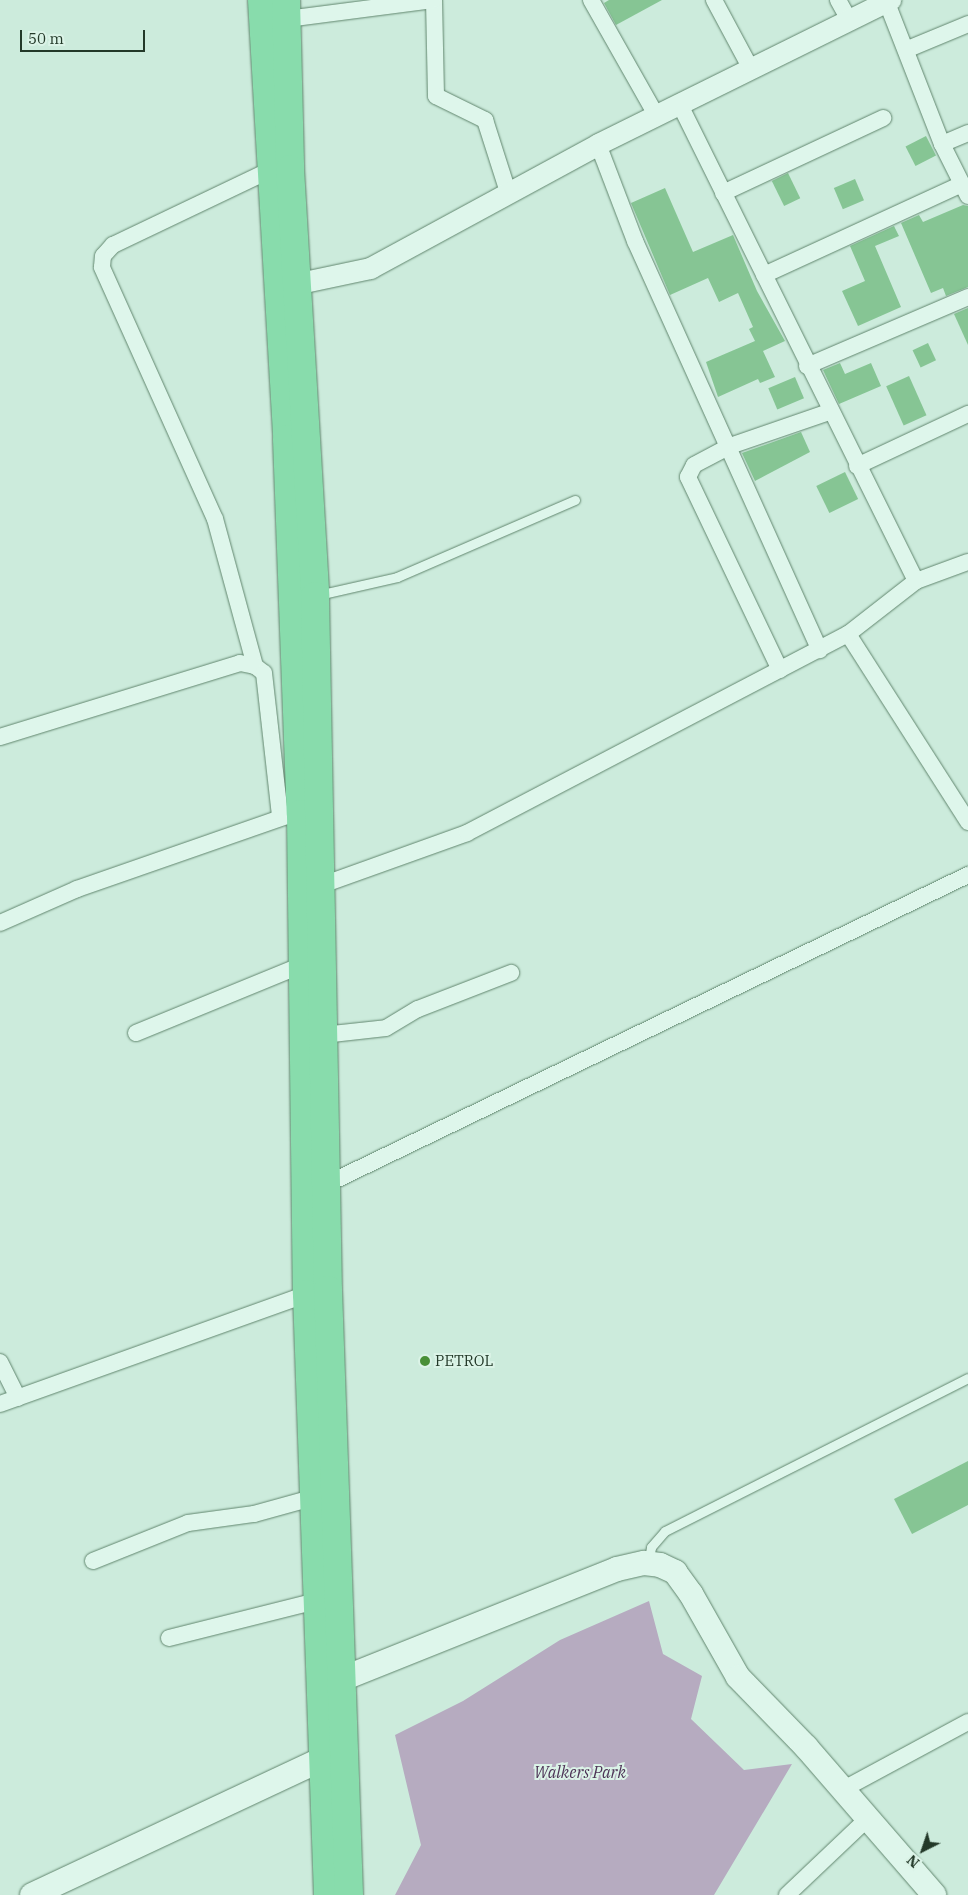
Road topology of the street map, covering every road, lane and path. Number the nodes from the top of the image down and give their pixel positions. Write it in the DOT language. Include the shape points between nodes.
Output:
graph roads {
  1 [pos="262,0"];
  2 [pos="434,0"];
  3 [pos="591,0"];
  4 [pos="714,0"];
  5 [pos="838,0"];
  6 [pos="888,1"];
  7 [pos="286,9"];
  8 [pos="850,22"];
  9 [pos="968,24"];
  10 [pos="908,49"];
  11 [pos="750,67"];
  12 [pos="679,103"];
  13 [pos="656,115"];
  14 [pos="883,118"];
  15 [pos="968,133"];
  16 [pos="598,144"];
  17 [pos="942,144"];
  18 [pos="268,171"];
  19 [pos="965,190"];
  20 [pos="723,193"];
  21 [pos="509,195"];
  22 [pos="764,275"];
  23 [pos="299,282"];
  24 [pos="968,297"];
  25 [pos="291,323"];
  26 [pos="807,366"];
  27 [pos="829,412"];
  28 [pos="968,414"];
  29 [pos="730,446"];
  30 [pos="857,466"];
  31 [pos="574,500"];
  32 [pos="967,559"];
  33 [pos="916,581"];
  34 [pos="316,596"];
  35 [pos="848,634"];
  36 [pos="820,650"];
  37 [pos="255,666"];
  38 [pos="780,670"];
  39 [pos="0,737"];
  40 [pos="301,813"];
  41 [pos="968,822"];
  42 [pos="968,875"];
  43 [pos="322,885"];
  44 [pos="0,923"];
  45 [pos="302,965"];
  46 [pos="511,973"];
  47 [pos="136,1033"];
  48 [pos="323,1035"];
  49 [pos="317,1189"];
  50 [pos="307,1294"];
  51 [pos="0,1362"];
  52 [pos="968,1378"];
  53 [pos="18,1398"];
  54 [pos="0,1404"];
  55 [pos="312,1498"];
  56 [pos="93,1561"];
  57 [pos="648,1563"];
  58 [pos="316,1601"];
  59 [pos="169,1638"];
  60 [pos="342,1679"];
  61 [pos="965,1729"];
  62 [pos="333,1752"];
  63 [pos="842,1790"];
  64 [pos="866,1820"];
  65 [pos="32,1895"];
  66 [pos="328,1895"];
  67 [pos="349,1895"];
  68 [pos="787,1895"];
  69 [pos="934,1895"];
  1 -- 18 [label="highway"];
  2 -- 7 [label="street"];
  2 -- 21 [label="street" via="436,96 485,120"];
  3 -- 13 [label="street"];
  4 -- 11 [label="street"];
  5 -- 8 [label="street"];
  6 -- 8 [label="street"];
  6 -- 10 [label="street"];
  7 -- 23 [label="highway" via="290,169"];
  8 -- 11 [label="street"];
  9 -- 10 [label="street"];
  10 -- 17 [label="street"];
  11 -- 12 [label="street"];
  12 -- 13 [label="street"];
  12 -- 20 [label="street"];
  13 -- 16 [label="street"];
  14 -- 20 [label="street"];
  15 -- 17 [label="street"];
  16 -- 21 [label="street"];
  16 -- 29 [label="street" via="635,241"];
  17 -- 19 [label="street"];
  18 -- 25 [label="highway"];
  18 -- 37 [label="street" via="113,245 103,256 102,267 215,519"];
  19 -- 22 [label="street"];
  20 -- 22 [label="street"];
  21 -- 23 [label="street" via="370,268"];
  22 -- 26 [label="street"];
  23 -- 25 [label="highway"];
  24 -- 26 [label="street"];
  25 -- 34 [label="highway"];
  25 -- 40 [label="highway"];
  26 -- 27 [label="street"];
  27 -- 29 [label="street"];
  27 -- 30 [label="street"];
  28 -- 30 [label="street"];
  29 -- 36 [label="street"];
  29 -- 38 [label="street" via="694,465 688,477"];
  30 -- 33 [label="street"];
  31 -- 34 [label="lane" via="397,577"];
  32 -- 33 [label="street"];
  33 -- 35 [label="street"];
  34 -- 40 [label="highway"];
  35 -- 36 [label="street"];
  35 -- 41 [label="street"];
  36 -- 38 [label="street"];
  37 -- 39 [label="street" via="240,663"];
  37 -- 40 [label="street" via="264,673"];
  38 -- 43 [label="street" via="467,833"];
  40 -- 43 [label="highway"];
  40 -- 44 [label="street" via="77,889"];
  40 -- 45 [label="highway"];
  42 -- 49 [label="street"];
  43 -- 48 [label="highway"];
  45 -- 47 [label="street"];
  45 -- 49 [label="highway"];
  46 -- 48 [label="street" via="418,1009 386,1028"];
  48 -- 49 [label="highway"];
  49 -- 50 [label="highway"];
  49 -- 60 [label="highway"];
  50 -- 53 [label="street"];
  50 -- 55 [label="highway"];
  51 -- 53 [label="street"];
  52 -- 57 [label="lane" via="665,1531 651,1547"];
  53 -- 54 [label="street"];
  55 -- 56 [label="street" via="254,1514 188,1522"];
  55 -- 58 [label="highway"];
  57 -- 60 [label="main road" via="617,1569"];
  57 -- 63 [label="main road" via="675,1572 738,1677"];
  58 -- 59 [label="street"];
  58 -- 62 [label="highway"];
  60 -- 62 [label="highway"];
  61 -- 63 [label="street"];
  62 -- 65 [label="main road"];
  62 -- 66 [label="highway"];
  62 -- 67 [label="highway"];
  63 -- 64 [label="main road"];
  64 -- 68 [label="street"];
  64 -- 69 [label="main road"];
}
